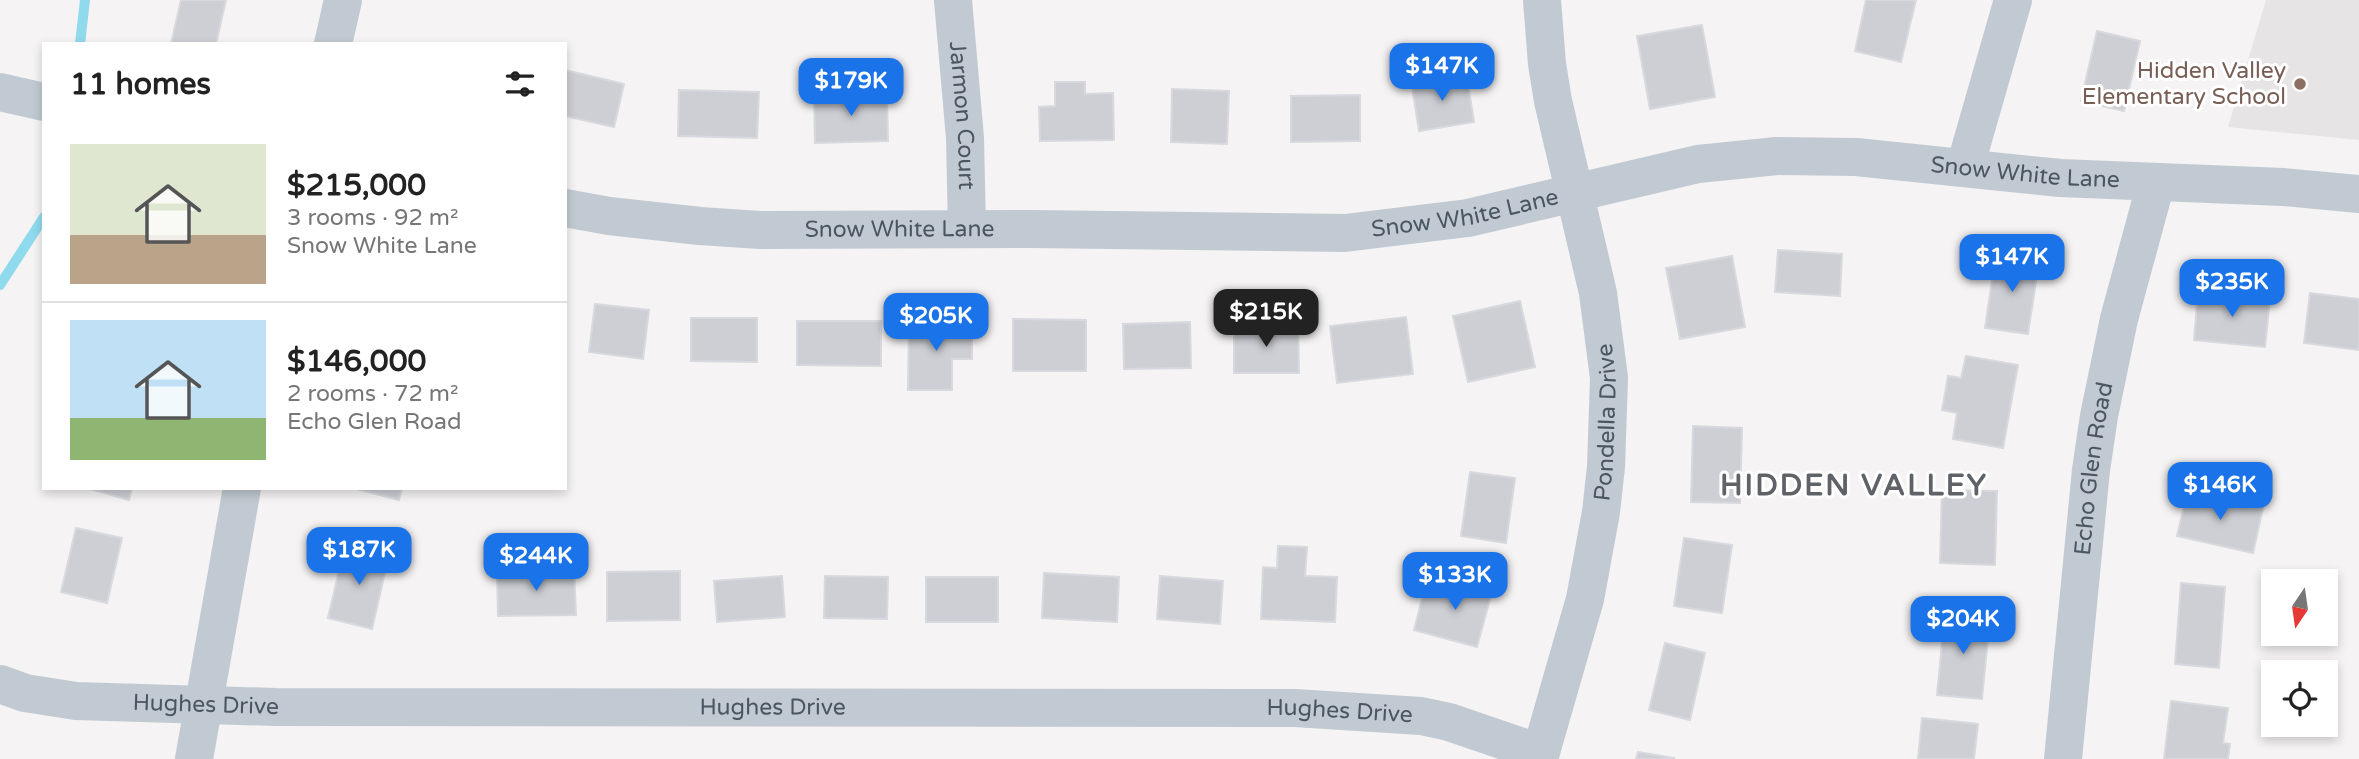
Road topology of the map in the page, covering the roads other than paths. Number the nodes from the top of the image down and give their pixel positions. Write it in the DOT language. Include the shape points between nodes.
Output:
graph roads {
  1 [pos="343,0"];
  2 [pos="953,0"];
  3 [pos="1542,0"];
  4 [pos="2013,0"];
  5 [pos="333,42"];
  6 [pos="0,92"];
  7 [pos="42,102"];
  8 [pos="1965,167"];
  9 [pos="2156,183"];
  10 [pos="1575,194"];
  11 [pos="2359,194"];
  12 [pos="567,208"];
  13 [pos="967,229"];
  14 [pos="242,490"];
  15 [pos="0,684"];
  16 [pos="204,704"];
  17 [pos="1540,756"];
  18 [pos="194,759"];
  19 [pos="2063,759"];
  1 -- 5 [label="street"];
  2 -- 13 [label="street, Jarmon Court" via="965,138"];
  3 -- 10 [label="street, Pondella Drive" via="1547,64"];
  4 -- 8 [label="street"];
  6 -- 7 [label="street"];
  8 -- 9 [label="street, Snow White Lane"];
  8 -- 10 [label="street, Snow White Lane" via="1856,157 1777,156 1698,164"];
  9 -- 11 [label="street, Snow White Lane"];
  9 -- 19 [label="street, Echo Glen Road" via="2119,319 2099,416"];
  10 -- 13 [label="street, Snow White Lane" via="1468,218 1345,233"];
  10 -- 17 [label="street, Pondella Drive" via="1598,293 1609,378 1606,467 1584,599"];
  12 -- 13 [label="street, Snow White Lane" via="760,230"];
  14 -- 16 [label="street"];
  15 -- 16 [label="street, Hughes Drive" via="76,701"];
  16 -- 17 [label="street, Hughes Drive" via="1295,708 1421,716"];
  16 -- 18 [label="street"];
}
